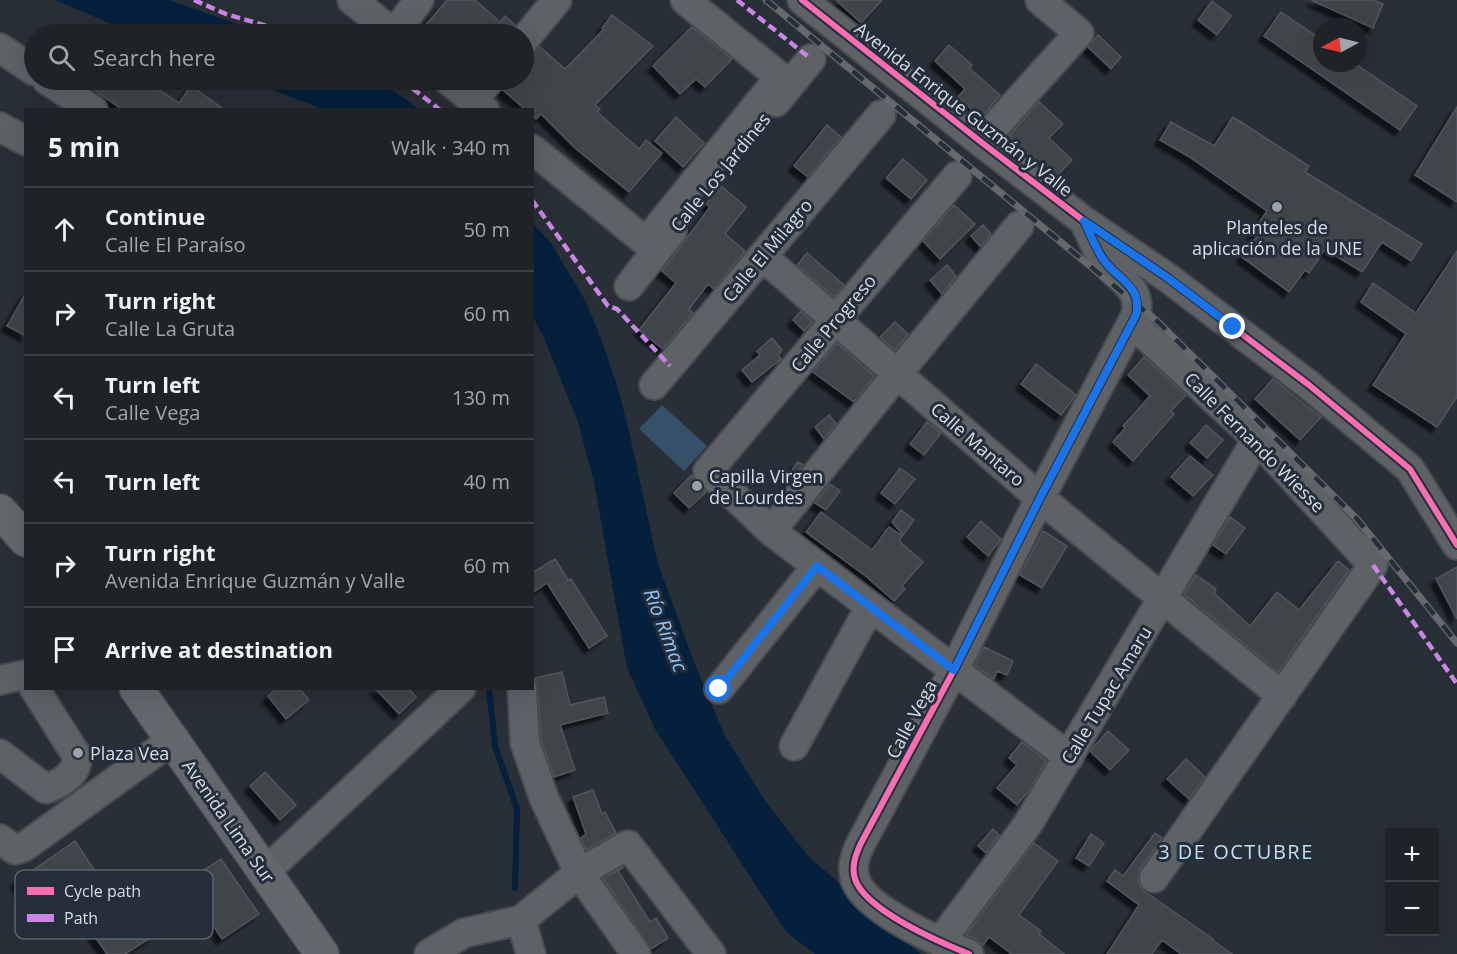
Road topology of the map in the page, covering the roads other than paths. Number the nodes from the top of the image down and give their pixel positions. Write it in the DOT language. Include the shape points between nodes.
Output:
graph roads {
  1 [pos="352,0"];
  2 [pos="419,0"];
  3 [pos="557,0"];
  4 [pos="685,0"];
  5 [pos="802,0"];
  6 [pos="1040,0"];
  7 [pos="382,24"];
  8 [pos="401,24"];
  9 [pos="534,28"];
  10 [pos="0,48"];
  11 [pos="811,59"];
  12 [pos="24,64"];
  13 [pos="62,90"];
  14 [pos="90,108"];
  15 [pos="881,115"];
  16 [pos="0,127"];
  17 [pos="24,140"];
  18 [pos="981,142"];
  19 [pos="534,151"];
  20 [pos="957,176"];
  21 [pos="1084,221"];
  22 [pos="1019,226"];
  23 [pos="762,256"];
  24 [pos="628,286"];
  25 [pos="836,320"];
  26 [pos="1132,323"];
  27 [pos="897,374"];
  28 [pos="654,385"];
  29 [pos="1257,439"];
  30 [pos="1040,498"];
  31 [pos="0,511"];
  32 [pos="771,531"];
  33 [pos="24,538"];
  34 [pos="1457,545"];
  35 [pos="817,566"];
  36 [pos="1163,599"];
  37 [pos="870,607"];
  38 [pos="954,670"];
  39 [pos="24,675"];
  40 [pos="0,680"];
  41 [pos="719,689"];
  42 [pos="35,690"];
  43 [pos="137,690"];
  44 [pos="459,690"];
  45 [pos="522,690"];
  46 [pos="1282,696"];
  47 [pos="172,740"];
  48 [pos="794,746"];
  49 [pos="0,754"];
  50 [pos="1069,757"];
  51 [pos="0,839"];
  52 [pos="265,872"];
  53 [pos="579,873"];
  54 [pos="1154,878"];
  55 [pos="520,920"];
  56 [pos="940,942"];
  57 [pos="322,954"];
  58 [pos="429,954"];
  59 [pos="531,954"];
  60 [pos="636,954"];
  61 [pos="711,954"];
  62 [pos="969,954"];
  1 -- 7 [label="street"];
  2 -- 8 [label="street"];
  3 -- 9 [label="street"];
  4 -- 19 [label="street" via="780,77 646,242"];
  5 -- 18 [label="street, Avenida Enrique Guzmán y Valle"];
  6 -- 18 [label="street" via="1079,33"];
  10 -- 12 [label="street"];
  11 -- 24 [label="street, Calle Los Jardines"];
  13 -- 14 [label="street"];
  15 -- 23 [label="street, Calle El Milagro"];
  16 -- 17 [label="street"];
  18 -- 21 [label="street, Avenida Enrique Guzmán y Valle"];
  20 -- 25 [label="street, Calle Progreso"];
  21 -- 26 [label="street, Calle Vega" via="1103,259 1136,294 1138,307"];
  21 -- 34 [label="street, Avenida Enrique Guzmán y Valle" via="1168,278 1280,363 1410,469"];
  22 -- 27 [label="street"];
  23 -- 25 [label="street, Calle Mantaro"];
  23 -- 28 [label="street, Calle El Milagro"];
  25 -- 27 [label="street, Calle Mantaro"];
  25 -- 32 [label="street, Calle Progreso" via="708,471"];
  26 -- 29 [label="street, Calle Fernando Wiesse"];
  26 -- 30 [label="street, Calle Vega"];
  27 -- 30 [label="street, Calle Mantaro"];
  27 -- 32 [label="street"];
  29 -- 36 [label="street, Calle Tupac Amaru"];
  29 -- 46 [label="street, Calle Fernando Wiesse" via="1373,565"];
  30 -- 36 [label="street, Calle Mantaro"];
  30 -- 38 [label="street, Calle Vega"];
  31 -- 33 [label="highway"];
  32 -- 35 [label="street"];
  35 -- 37 [label="street"];
  35 -- 41 [label="street"];
  36 -- 46 [label="street, Calle Mantaro"];
  36 -- 50 [label="street, Calle Tupac Amaru"];
  37 -- 38 [label="street"];
  37 -- 48 [label="street"];
  38 -- 50 [label="street"];
  38 -- 56 [label="street, Calle Vega" via="855,855 854,874 861,891 870,899"];
  39 -- 40 [label="street"];
  42 -- 49 [label="street" via="77,756 74,771 46,789"];
  43 -- 47 [label="highway, Avenida Lima Sur"];
  44 -- 52 [label="street"];
  45 -- 53 [label="street" via="525,743 544,798"];
  46 -- 54 [label="street"];
  47 -- 51 [label="street" via="24,847 15,850"];
  47 -- 52 [label="highway, Avenida Lima Sur"];
  50 -- 56 [label="street, Calle Tupac Amaru" via="1028,824"];
  52 -- 57 [label="highway, Avenida Lima Sur"];
  53 -- 55 [label="street"];
  53 -- 60 [label="street"];
  53 -- 61 [label="street" via="628,845"];
  55 -- 58 [label="street" via="464,933"];
  55 -- 59 [label="street"];
  56 -- 62 [label="street"];
}
